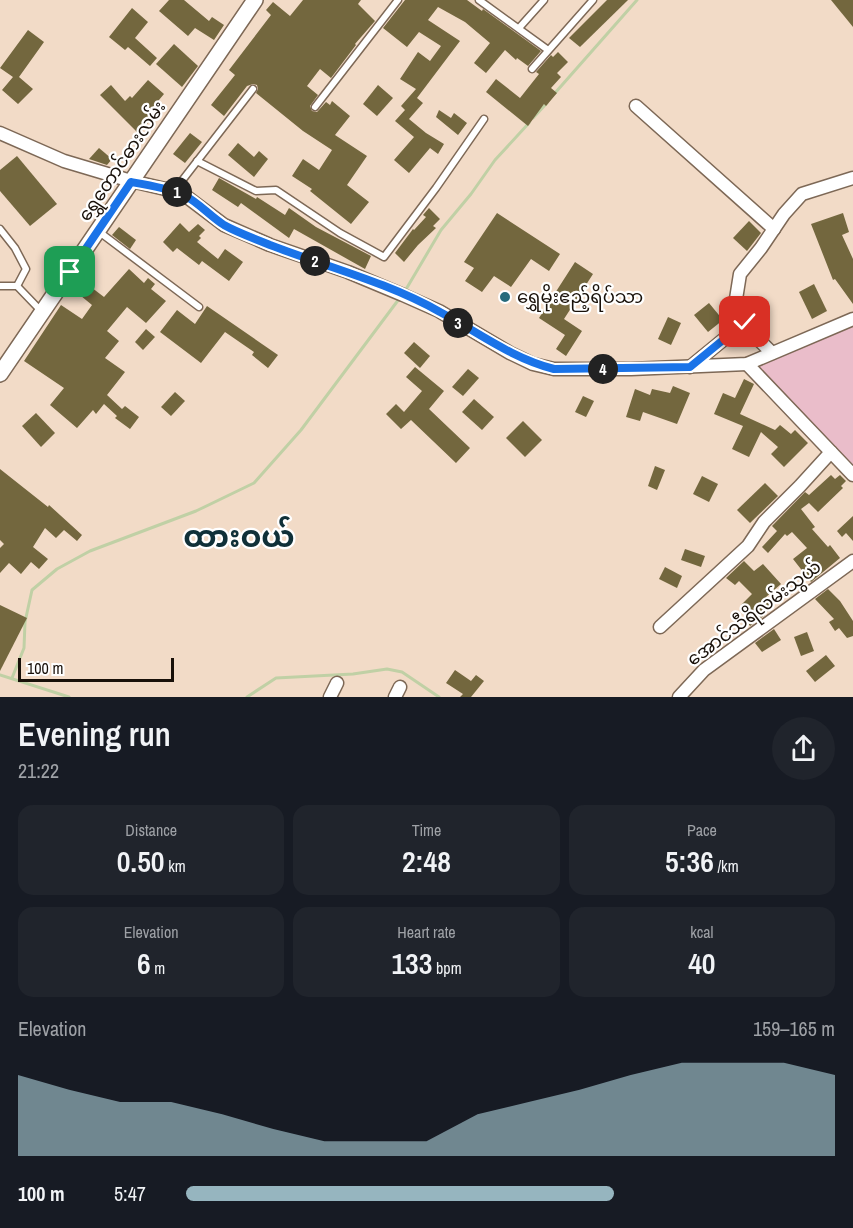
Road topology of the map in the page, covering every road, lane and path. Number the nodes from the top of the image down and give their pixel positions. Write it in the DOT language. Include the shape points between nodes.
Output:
graph roads {
  1 [pos="255,0"];
  2 [pos="398,0"];
  3 [pos="544,0"];
  4 [pos="593,0"];
  5 [pos="484,1"];
  6 [pos="519,28"];
  7 [pos="548,50"];
  8 [pos="532,69"];
  9 [pos="253,89"];
  10 [pos="636,106"];
  11 [pos="315,107"];
  12 [pos="484,118"];
  13 [pos="0,133"];
  14 [pos="197,161"];
  15 [pos="853,178"];
  16 [pos="131,182"];
  17 [pos="174,191"];
  18 [pos="0,229"];
  19 [pos="774,229"];
  20 [pos="98,231"];
  21 [pos="0,286"];
  22 [pos="17,286"];
  23 [pos="199,307"];
  24 [pos="42,312"];
  25 [pos="853,320"];
  26 [pos="745,322"];
  27 [pos="772,353"];
  28 [pos="747,364"];
  29 [pos="690,367"];
  30 [pos="0,373"];
  31 [pos="831,452"];
  32 [pos="853,475"];
  33 [pos="853,561"];
  34 [pos="660,627"];
  35 [pos="337,683"];
  36 [pos="330,697"];
  37 [pos="679,697"];
  1 -- 16 [label="street, ရွှေတောင်ဓားလမ်း"];
  2 -- 11 [label="lane"];
  3 -- 6 [label="lane"];
  4 -- 7 [label="lane"];
  5 -- 6 [label="lane"];
  6 -- 7 [label="lane"];
  7 -- 8 [label="lane"];
  9 -- 14 [label="lane"];
  10 -- 19 [label="street"];
  12 -- 14 [label="lane" via="384,257 276,190 256,191"];
  13 -- 16 [label="street" via="64,161"];
  14 -- 17 [label="lane"];
  15 -- 19 [label="street" via="802,194"];
  16 -- 17 [label="street"];
  16 -- 20 [label="street, ရွှေတောင်ဓားလမ်း"];
  17 -- 29 [label="street" via="224,225 439,311 533,364 554,369"];
  18 -- 22 [label="lane" via="26,269"];
  19 -- 26 [label="street" via="740,274 736,299"];
  20 -- 23 [label="lane"];
  20 -- 24 [label="street, ရွှေတောင်ဓားလမ်း"];
  21 -- 22 [label="lane"];
  22 -- 24 [label="lane"];
  24 -- 30 [label="street, ရွှေတောင်ဓားလမ်း"];
  25 -- 27 [label="street"];
  26 -- 27 [label="street"];
  26 -- 29 [label="street"];
  27 -- 28 [label="street"];
  28 -- 29 [label="street"];
  28 -- 31 [label="street"];
  31 -- 32 [label="street"];
  31 -- 34 [label="street" via="764,522 748,546"];
  33 -- 37 [label="street, အောင်သီရိလမ်းသွယ်" via="704,670"];
  35 -- 36 [label="street"];
}
